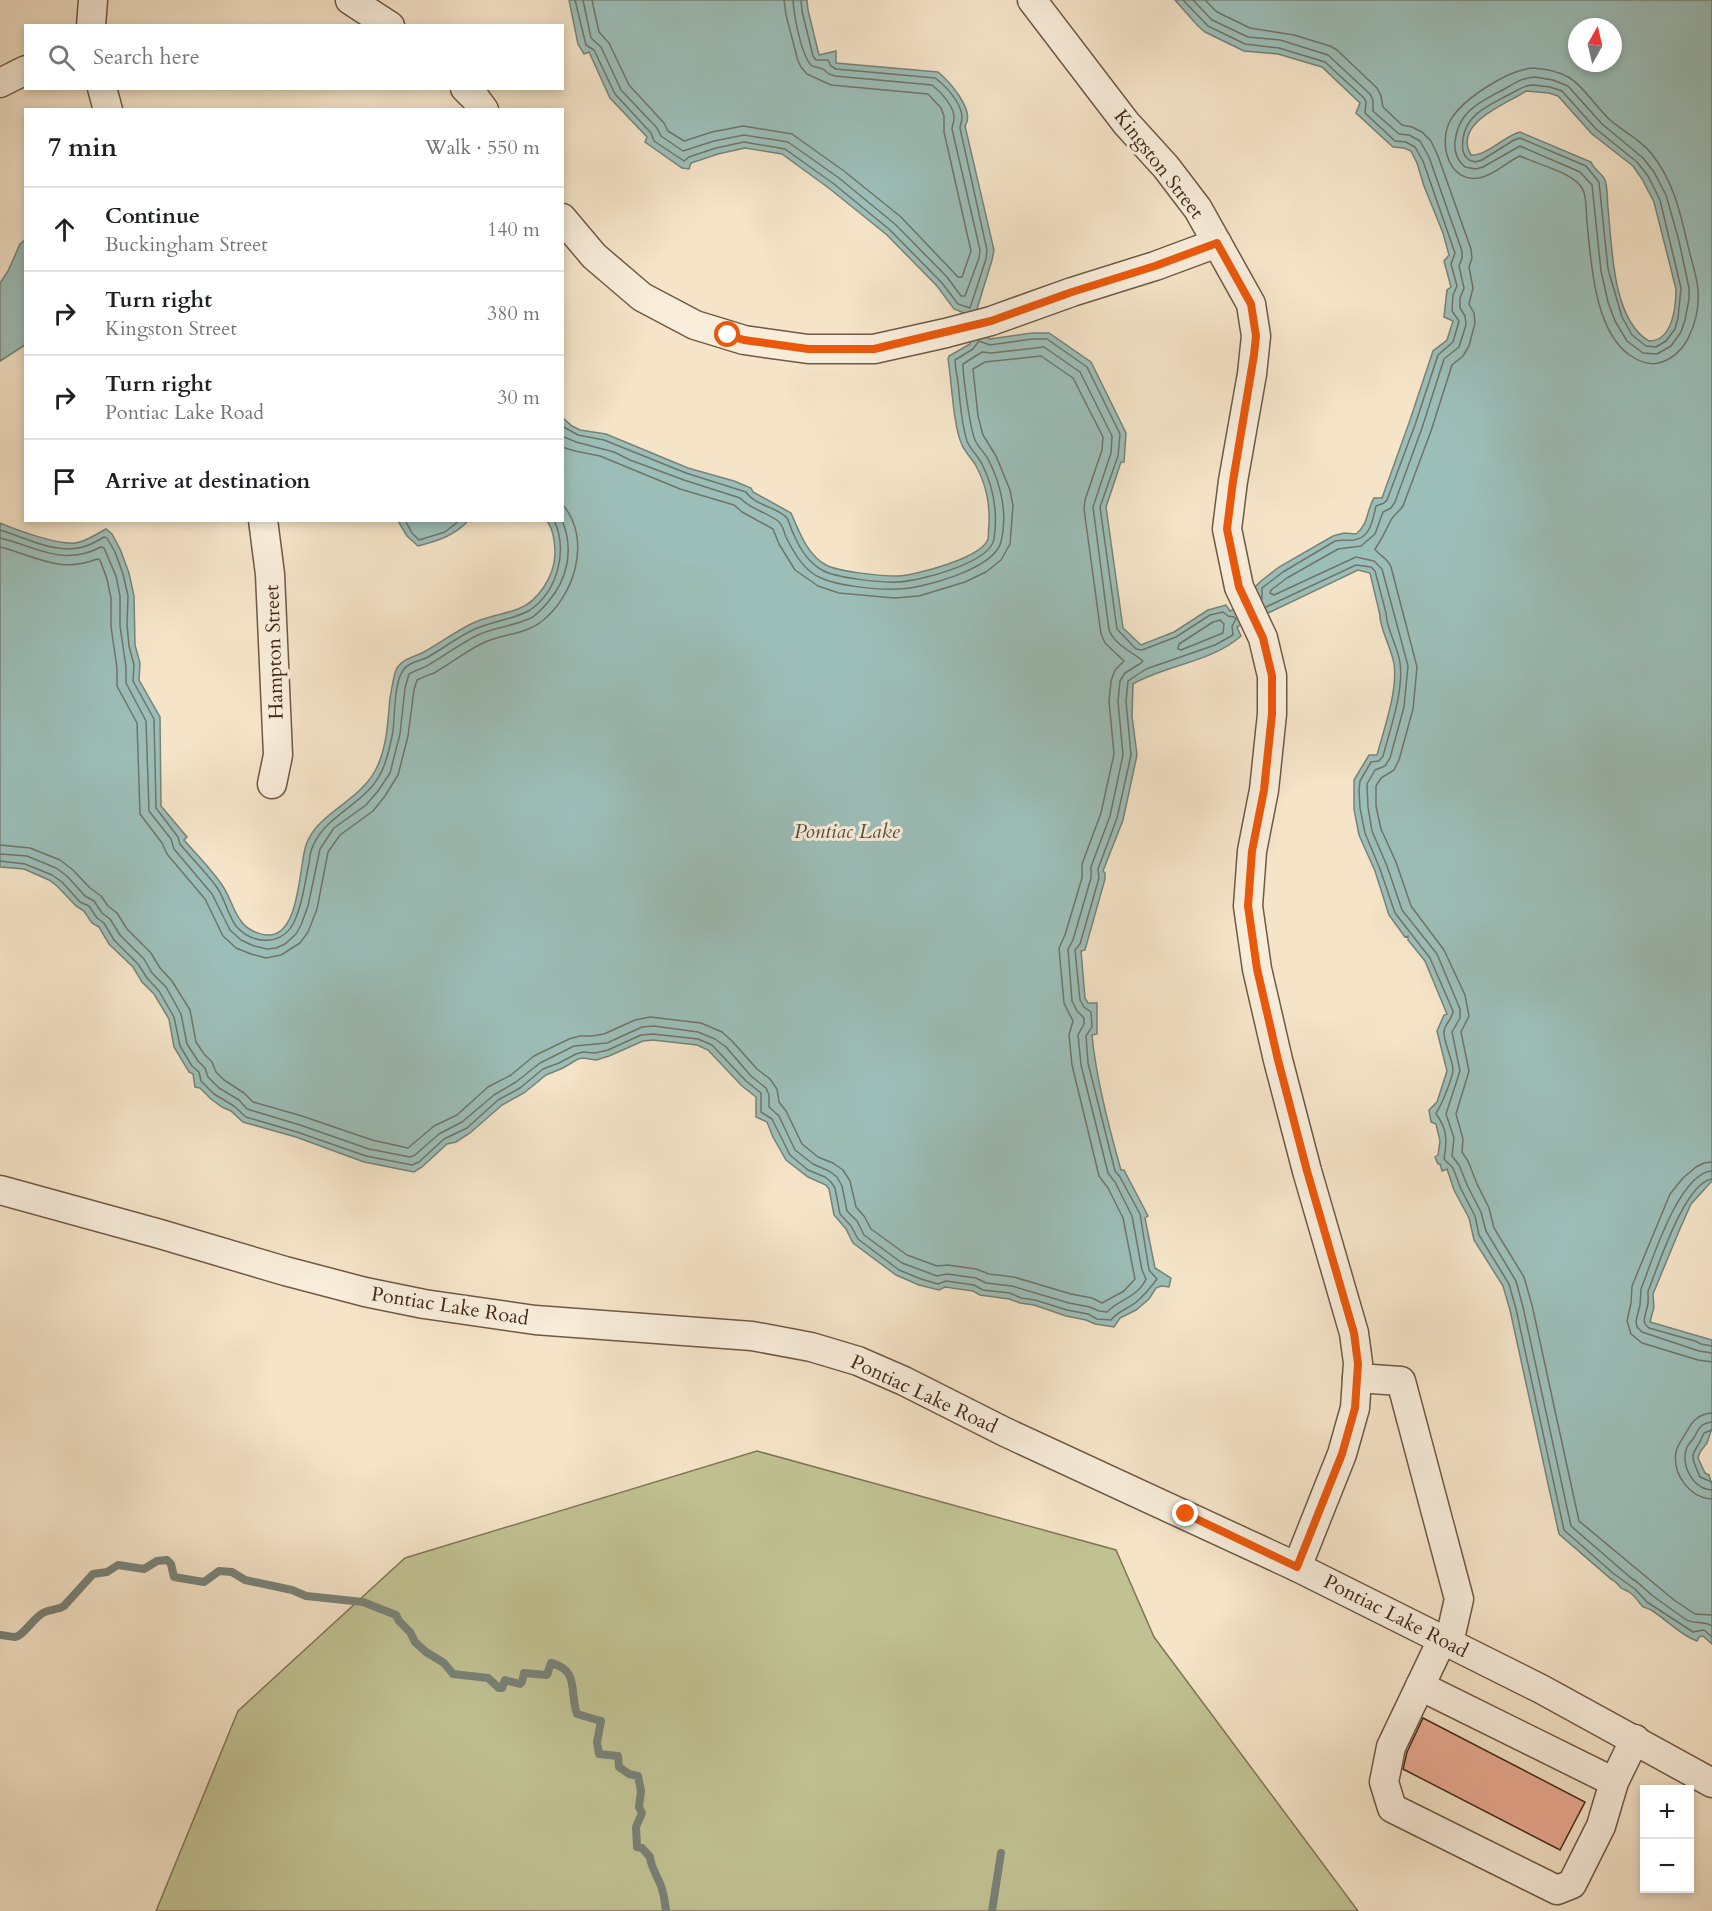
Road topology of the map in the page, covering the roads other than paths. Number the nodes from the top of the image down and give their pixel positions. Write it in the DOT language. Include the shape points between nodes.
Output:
graph roads {
  1 [pos="93,0"];
  2 [pos="350,0"];
  3 [pos="1032,0"];
  4 [pos="91,24"];
  5 [pos="387,24"];
  6 [pos="24,71"];
  7 [pos="0,83"];
  8 [pos="103,90"];
  9 [pos="467,90"];
  10 [pos="107,108"];
  11 [pos="483,108"];
  12 [pos="564,220"];
  13 [pos="1217,243"];
  14 [pos="263,522"];
  15 [pos="272,784"];
  16 [pos="0,1190"];
  17 [pos="1358,1378"];
  18 [pos="1297,1567"];
  19 [pos="1446,1641"];
  20 [pos="1420,1686"];
  21 [pos="1635,1739"];
  22 [pos="1614,1782"];
  23 [pos="1712,1783"];
  1 -- 4 [label="street"];
  2 -- 5 [label="street"];
  3 -- 13 [label="street, Kingston Street" via="1198,209"];
  6 -- 7 [label="street"];
  8 -- 10 [label="street"];
  9 -- 11 [label="street"];
  12 -- 13 [label="street" via="594,256 642,297 695,325 744,340 808,349 874,349 946,333"];
  13 -- 17 [label="street, Kingston Street" via="1251,304 1256,336 1227,529 1239,587 1263,638 1272,676 1272,714 1248,906 1257,969 1278,1060 1354,1333"];
  14 -- 15 [label="street, Hampton Street" via="270,574 278,755"];
  16 -- 18 [label="street, Pontiac Lake Road" via="285,1271 400,1299 535,1320 752,1336 811,1347 904,1381"];
  17 -- 18 [label="street, Kingston Street" via="1355,1408 1342,1454"];
  17 -- 19 [label="street" via="1401,1381 1459,1599"];
  18 -- 19 [label="street, Pontiac Lake Road"];
  19 -- 20 [label="street"];
  19 -- 21 [label="street, Pontiac Lake Road"];
  20 -- 22 [label="street"];
  20 -- 22 [label="street" via="1391,1747 1384,1782 1392,1808 1546,1885 1557,1890 1572,1884 1601,1826"];
  21 -- 22 [label="street"];
  21 -- 23 [label="street, Pontiac Lake Road"];
}
